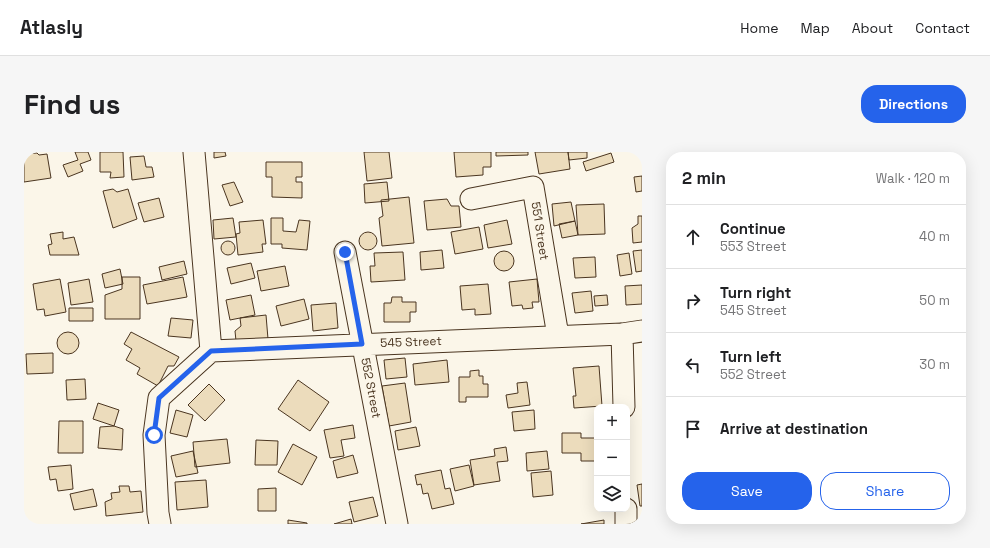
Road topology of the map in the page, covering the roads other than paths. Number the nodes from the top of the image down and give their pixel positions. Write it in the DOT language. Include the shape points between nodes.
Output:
graph roads {
  1 [pos="194,152"];
  2 [pos="471,199"];
  3 [pos="345,252"];
  4 [pos="632,333"];
  5 [pos="558,336"];
  6 [pos="362,344"];
  7 [pos="211,351"];
  8 [pos="624,404"];
  9 [pos="626,512"];
  10 [pos="160,524"];
  11 [pos="397,524"];
  12 [pos="626,524"];
  1 -- 7 [label="street"];
  2 -- 5 [label="street, 551 Street" via="533,187"];
  3 -- 6 [label="street, 552 Street"];
  4 -- 5 [label="street, 545 Street"];
  4 -- 8 [label="street"];
  5 -- 6 [label="street, 545 Street"];
  6 -- 7 [label="street, 545 Street"];
  6 -- 11 [label="street, 552 Street"];
  7 -- 10 [label="street" via="159,398 154,435"];
  9 -- 12 [label="street"];
}
